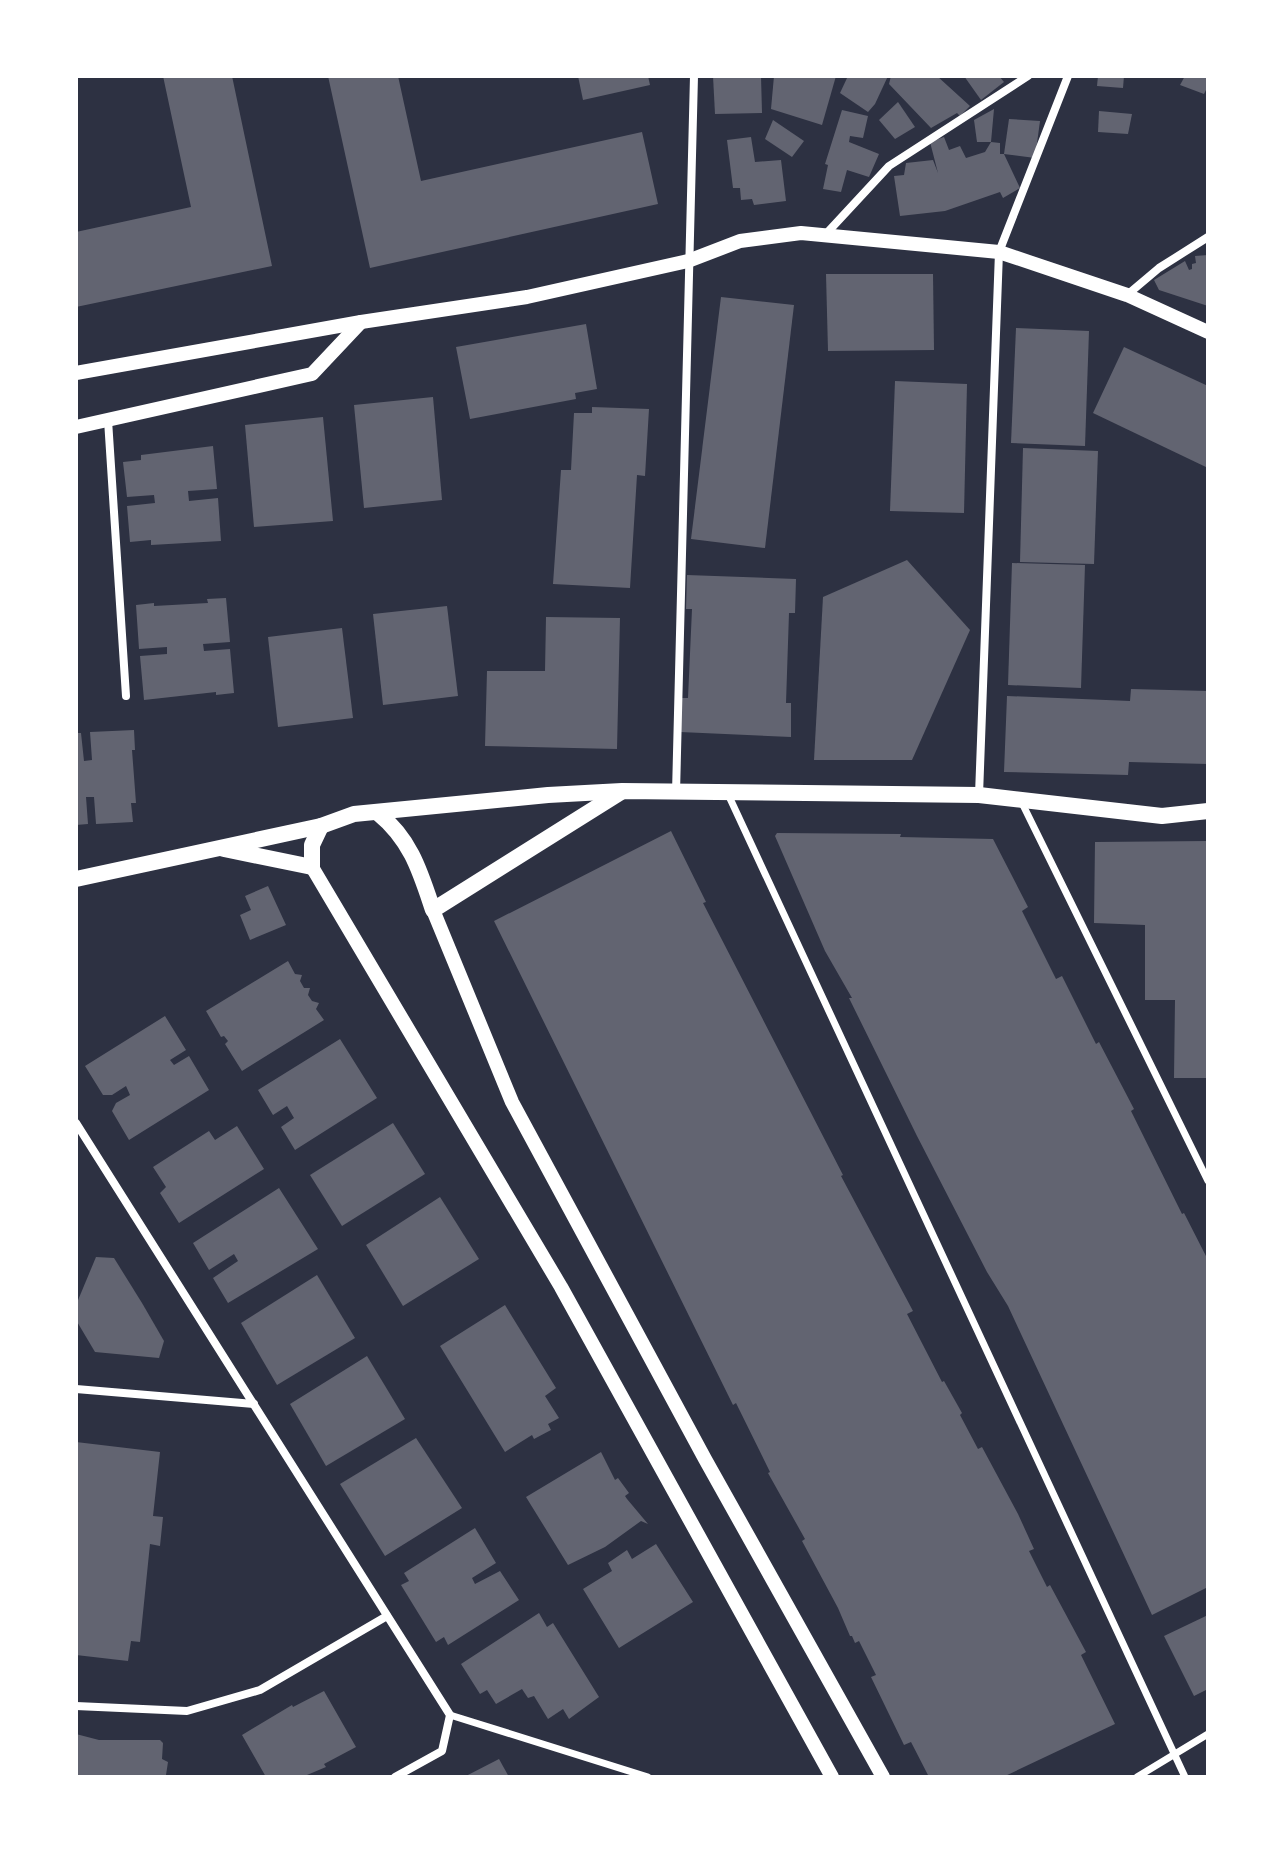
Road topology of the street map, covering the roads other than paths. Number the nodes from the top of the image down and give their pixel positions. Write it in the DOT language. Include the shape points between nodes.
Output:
graph roads {
  1 [pos="694,76"];
  2 [pos="1028,76"];
  3 [pos="1068,76"];
  4 [pos="825,235"];
  5 [pos="1208,237"];
  6 [pos="999,252"];
  7 [pos="688,261"];
  8 [pos="1127,295"];
  9 [pos="361,322"];
  10 [pos="1208,332"];
  11 [pos="76,373"];
  12 [pos="108,420"];
  13 [pos="76,427"];
  14 [pos="126,696"];
  15 [pos="622,791"];
  16 [pos="727,792"];
  17 [pos="676,793"];
  18 [pos="979,795"];
  19 [pos="1021,801"];
  20 [pos="1208,811"];
  21 [pos="378,813"];
  22 [pos="321,826"];
  23 [pos="219,848"];
  24 [pos="312,867"];
  25 [pos="76,879"];
  26 [pos="433,910"];
  27 [pos="76,1123"];
  28 [pos="1208,1181"];
  29 [pos="76,1389"];
  30 [pos="254,1404"];
  31 [pos="387,1616"];
  32 [pos="76,1706"];
  33 [pos="450,1715"];
  34 [pos="1208,1734"];
  35 [pos="1173,1755"];
  36 [pos="395,1777"];
  37 [pos="648,1777"];
  38 [pos="832,1777"];
  39 [pos="883,1777"];
  40 [pos="1137,1777"];
  41 [pos="1185,1777"];
  1 -- 7 [label="street"];
  2 -- 4 [label="street" via="889,166"];
  3 -- 6 [label="street"];
  4 -- 6 [label="street"];
  4 -- 7 [label="street" via="740,241"];
  5 -- 8 [label="street"];
  6 -- 8 [label="street"];
  6 -- 18 [label="street"];
  7 -- 9 [label="street" via="527,297"];
  7 -- 17 [label="street"];
  8 -- 10 [label="street"];
  9 -- 11 [label="street"];
  9 -- 12 [label="street" via="312,374"];
  12 -- 13 [label="street"];
  12 -- 14 [label="street"];
  15 -- 17 [label="main road"];
  15 -- 21 [label="main road"];
  15 -- 26 [label="main road"];
  16 -- 17 [label="main road"];
  16 -- 18 [label="main road"];
  16 -- 35 [label="street"];
  18 -- 19 [label="main road"];
  19 -- 20 [label="main road" via="1162,816"];
  19 -- 28 [label="street"];
  21 -- 22 [label="main road" via="354,814"];
  21 -- 26 [label="main road" via="397,829 417,862"];
  22 -- 23 [label="main road"];
  22 -- 24 [label="main road" via="312,845"];
  23 -- 24 [label="main road"];
  23 -- 25 [label="main road"];
  24 -- 38 [label="street" via="561,1287"];
  26 -- 39 [label="street" via="512,1102"];
  27 -- 30 [label="street"];
  29 -- 30 [label="street"];
  30 -- 31 [label="street"];
  31 -- 32 [label="street" via="260,1690 187,1711"];
  31 -- 33 [label="street"];
  33 -- 36 [label="street" via="442,1751"];
  33 -- 37 [label="street"];
  34 -- 35 [label="street"];
  35 -- 40 [label="street"];
  35 -- 41 [label="street"];
}
